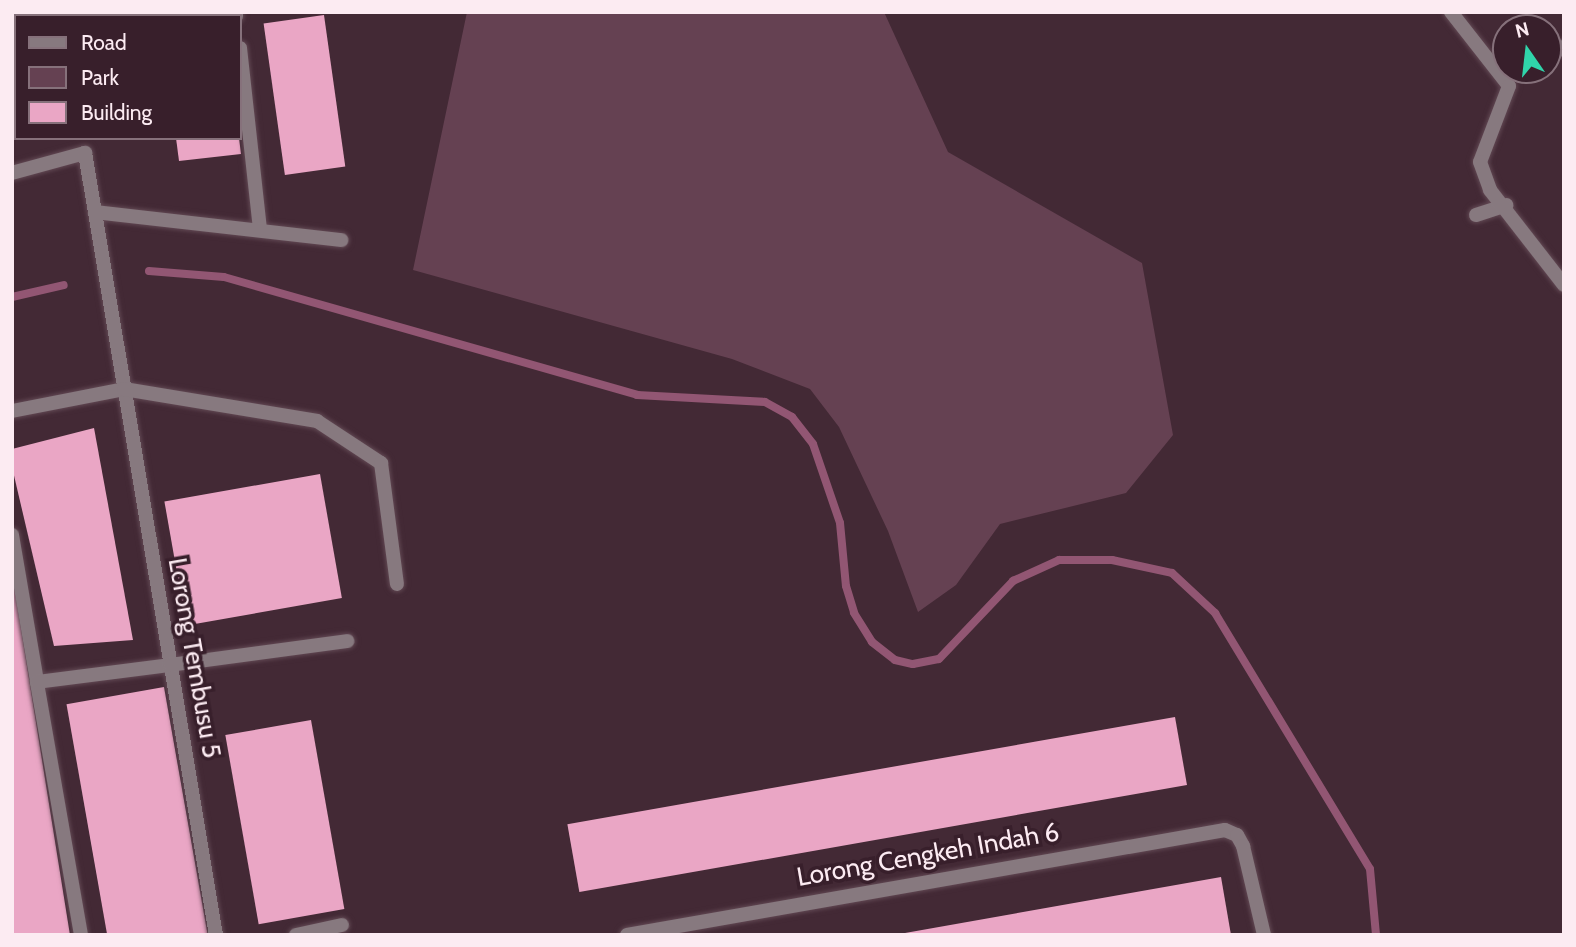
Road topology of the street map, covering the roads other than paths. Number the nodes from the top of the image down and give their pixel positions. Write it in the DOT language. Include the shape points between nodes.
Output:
graph roads {
  1 [pos="1451,12"];
  2 [pos="242,66"];
  3 [pos="12,173"];
  4 [pos="1506,205"];
  5 [pos="95,212"];
  6 [pos="1476,215"];
  7 [pos="260,229"];
  8 [pos="341,240"];
  9 [pos="1564,285"];
  10 [pos="124,389"];
  11 [pos="12,411"];
  12 [pos="12,535"];
  13 [pos="397,584"];
  14 [pos="347,641"];
  15 [pos="170,666"];
  16 [pos="37,682"];
  17 [pos="342,925"];
  18 [pos="81,935"];
  19 [pos="216,935"];
  20 [pos="296,935"];
  21 [pos="627,935"];
  22 [pos="1264,935"];
  1 -- 4 [label="street" via="1509,86 1480,162 1490,190"];
  2 -- 7 [label="street"];
  3 -- 5 [label="street, Lorong Tembusu 5" via="85,153"];
  4 -- 6 [label="street"];
  4 -- 9 [label="street"];
  5 -- 7 [label="street"];
  5 -- 10 [label="street, Lorong Tembusu 5"];
  7 -- 8 [label="street"];
  10 -- 11 [label="street"];
  10 -- 13 [label="street" via="317,421 381,463"];
  10 -- 15 [label="street, Lorong Tembusu 5"];
  12 -- 16 [label="street"];
  14 -- 15 [label="street"];
  15 -- 16 [label="street"];
  15 -- 19 [label="street, Lorong Tembusu 5"];
  16 -- 18 [label="street"];
  17 -- 20 [label="street"];
  21 -- 22 [label="street, Lorong Cengkeh Indah 6" via="1225,830 1237,835"];
}
